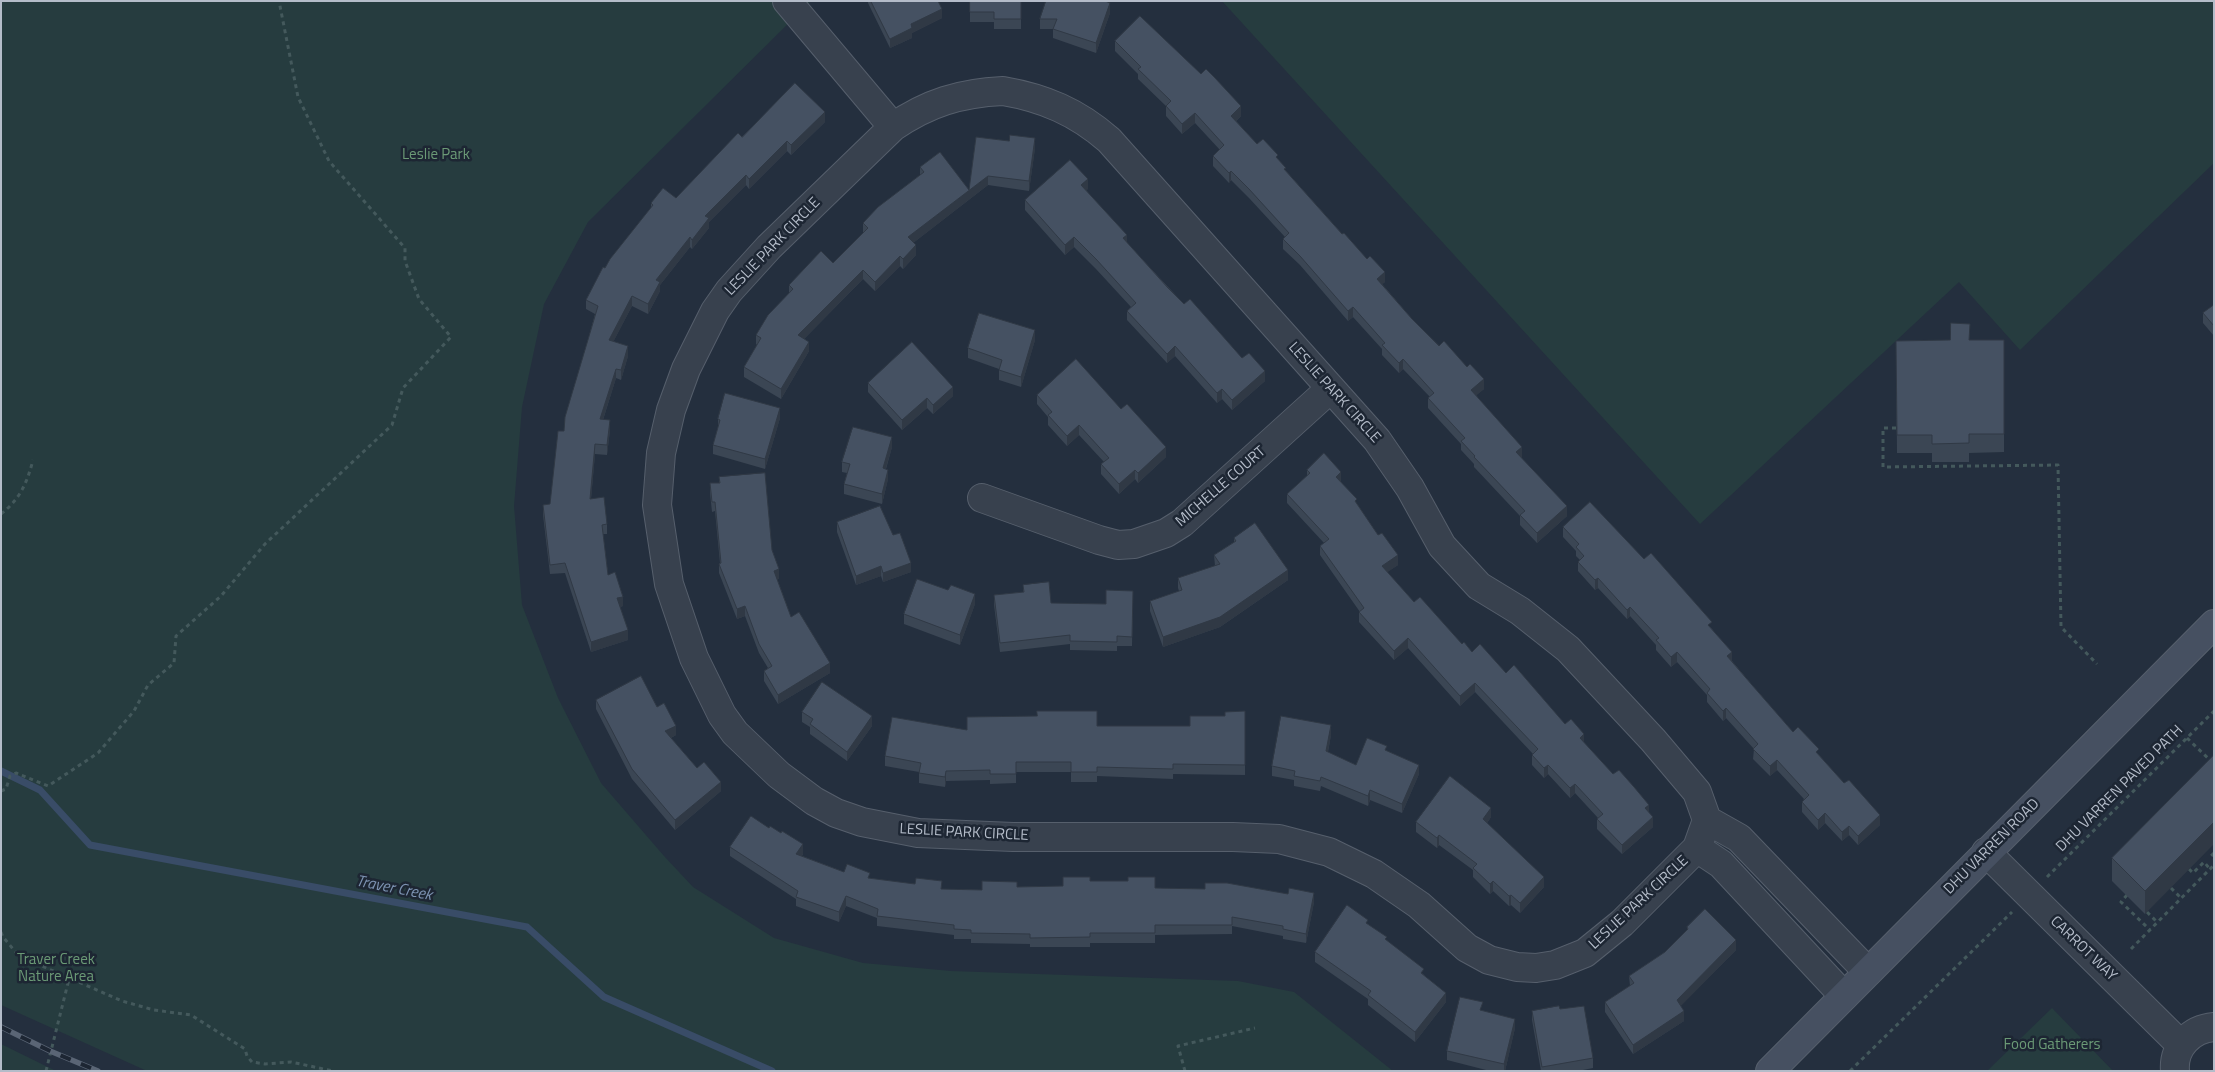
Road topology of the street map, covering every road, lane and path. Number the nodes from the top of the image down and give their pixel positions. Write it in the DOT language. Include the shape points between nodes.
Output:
graph roads {
  1 [pos="279,1"];
  2 [pos="787,1"];
  3 [pos="893,127"];
  4 [pos="1330,389"];
  5 [pos="1896,428"];
  6 [pos="33,460"];
  7 [pos="982,498"];
  8 [pos="1,514"];
  9 [pos="2214,624"];
  10 [pos="2097,664"];
  11 [pos="2214,711"];
  12 [pos="2187,738"];
  13 [pos="2214,764"];
  14 [pos="1,791"];
  15 [pos="1707,820"];
  16 [pos="1697,848"];
  17 [pos="1986,852"];
  18 [pos="2214,853"];
  19 [pos="2214,859"];
  20 [pos="2214,865"];
  21 [pos="2210,868"];
  22 [pos="2189,870"];
  23 [pos="1778,879"];
  24 [pos="2041,883"];
  25 [pos="2171,888"];
  26 [pos="2127,895"];
  27 [pos="2181,898"];
  28 [pos="1755,901"];
  29 [pos="2017,906"];
  30 [pos="2147,912"];
  31 [pos="2157,922"];
  32 [pos="2150,930"];
  33 [pos="1,932"];
  34 [pos="2131,949"];
  35 [pos="1868,972"];
  36 [pos="68,979"];
  37 [pos="1844,996"];
  38 [pos="2214,1027"];
  39 [pos="1255,1028"];
  40 [pos="2181,1045"];
  41 [pos="46,1071"];
  42 [pos="333,1071"];
  43 [pos="1184,1071"];
  44 [pos="1770,1071"];
  45 [pos="1850,1071"];
  46 [pos="2176,1071"];
  1 -- 14 [label="path" via="298,97 329,161 404,248 405,261 419,299 451,337 403,388 392,425 265,544 221,596 176,636 174,663 148,685 134,711 98,753 48,786 16,773 10,776 6,789"];
  2 -- 3 [label="street"];
  3 -- 4 [label="street, LESLIE PARK CIRCLE" via="916,111 974,93 1003,91 1055,104 1080,117 1109,140"];
  3 -- 16 [label="street, LESLIE PARK CIRCLE" via="769,247 714,311 686,369 671,410 661,453 657,505 669,584 694,658 722,715 766,764 797,790 836,813 886,828 918,833 1013,836 1280,839 1329,852 1374,874 1419,905 1476,954 1517,967 1555,965 1585,953 1622,923"];
  4 -- 7 [label="street, MICHELLE COURT" via="1182,523 1150,540 1134,544 1108,543"];
  4 -- 15 [label="street, LESLIE PARK CIRCLE" via="1377,440 1410,488 1442,546 1479,586 1568,649 1697,792"];
  5 -- 10 [label="path" via="1883,428 1883,467 2058,465 2060,627"];
  6 -- 8 [label="path" via="19,497"];
  9 -- 17 [label="main road, DHU VARREN ROAD"];
  11 -- 12 [label="path, DHU VARREN PAVED PATH"];
  12 -- 13 [label="path"];
  12 -- 24 [label="path, DHU VARREN PAVED PATH"];
  15 -- 16 [label="street, LESLIE PARK CIRCLE"];
  15 -- 23 [label="street" via="1739,838"];
  16 -- 28 [label="street, LESLIE PARK CIRCLE" via="1720,864"];
  17 -- 35 [label="main road, DHU VARREN ROAD"];
  17 -- 40 [label="street, CARROT WAY"];
  18 -- 19 [label="path" via="2211,856"];
  20 -- 21 [label="path"];
  21 -- 22 [label="path" via="2204,862 2193,874"];
  21 -- 27 [label="path"];
  23 -- 28 [label="street"];
  23 -- 35 [label="street"];
  25 -- 27 [label="path"];
  26 -- 32 [label="path" via="2121,902"];
  27 -- 31 [label="path"];
  28 -- 37 [label="street, LESLIE PARK CIRCLE"];
  29 -- 45 [label="path"];
  30 -- 31 [label="path"];
  31 -- 32 [label="path"];
  32 -- 34 [label="path"];
  33 -- 36 [label="path" via="19,956"];
  35 -- 37 [label="main road, DHU VARREN ROAD"];
  36 -- 41 [label="path"];
  36 -- 42 [label="path" via="122,1001 191,1015 246,1049 252,1062 290,1062"];
  37 -- 44 [label="main road, DHU VARREN ROAD"];
  38 -- 40 [label="street" via="2200,1030"];
  39 -- 43 [label="path" via="1178,1046"];
  40 -- 46 [label="street" via="2176,1056"];
}
